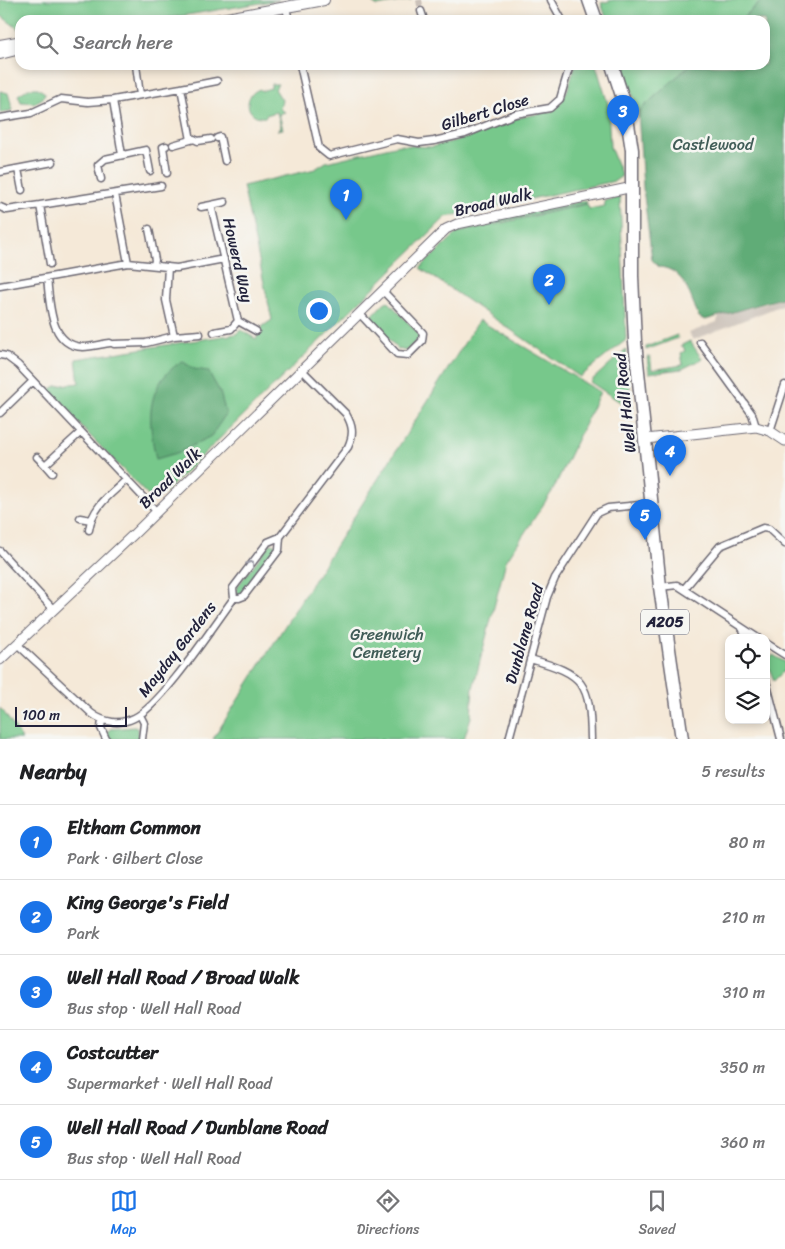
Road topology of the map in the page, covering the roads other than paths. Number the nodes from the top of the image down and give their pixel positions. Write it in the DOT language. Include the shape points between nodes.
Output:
graph roads {
  1 [pos="324,0"];
  2 [pos="551,0"];
  3 [pos="589,0"];
  4 [pos="286,8"];
  5 [pos="245,15"];
  6 [pos="288,15"];
  7 [pos="559,15"];
  8 [pos="594,15"];
  9 [pos="15,43"];
  10 [pos="1,48"];
  11 [pos="15,49"];
  12 [pos="137,70"];
  13 [pos="301,70"];
  14 [pos="569,70"];
  15 [pos="614,70"];
  16 [pos="217,81"];
  17 [pos="181,88"];
  18 [pos="140,96"];
  19 [pos="113,100"];
  20 [pos="0,118"];
  21 [pos="191,140"];
  22 [pos="122,155"];
  23 [pos="225,161"];
  24 [pos="53,162"];
  25 [pos="18,169"];
  26 [pos="150,171"];
  27 [pos="0,172"];
  28 [pos="167,173"];
  29 [pos="101,179"];
  30 [pos="161,186"];
  31 [pos="633,187"];
  32 [pos="22,190"];
  33 [pos="115,194"];
  34 [pos="225,202"];
  35 [pos="40,205"];
  36 [pos="211,205"];
  37 [pos="0,207"];
  38 [pos="201,207"];
  39 [pos="149,229"];
  40 [pos="224,259"];
  41 [pos="128,263"];
  42 [pos="50,264"];
  43 [pos="154,265"];
  44 [pos="168,267"];
  45 [pos="46,278"];
  46 [pos="0,286"];
  47 [pos="383,292"];
  48 [pos="360,314"];
  49 [pos="238,321"];
  50 [pos="256,331"];
  51 [pos="214,332"];
  52 [pos="200,334"];
  53 [pos="174,336"];
  54 [pos="700,342"];
  55 [pos="0,355"];
  56 [pos="302,370"];
  57 [pos="33,380"];
  58 [pos="785,385"];
  59 [pos="0,413"];
  60 [pos="756,427"];
  61 [pos="770,431"];
  62 [pos="81,432"];
  63 [pos="646,439"];
  64 [pos="785,441"];
  65 [pos="37,457"];
  66 [pos="45,465"];
  67 [pos="52,473"];
  68 [pos="126,480"];
  69 [pos="651,504"];
  70 [pos="156,512"];
  71 [pos="80,518"];
  72 [pos="91,520"];
  73 [pos="90,530"];
  74 [pos="280,538"];
  75 [pos="785,544"];
  76 [pos="0,551"];
  77 [pos="660,587"];
  78 [pos="684,589"];
  79 [pos="234,598"];
  80 [pos="54,610"];
  81 [pos="741,627"];
  82 [pos="745,634"];
  83 [pos="752,634"];
  84 [pos="17,644"];
  85 [pos="770,647"];
  86 [pos="785,655"];
  87 [pos="530,659"];
  88 [pos="0,660"];
  89 [pos="770,698"];
  90 [pos="140,715"];
  91 [pos="102,720"];
  92 [pos="106,739"];
  93 [pos="142,739"];
  94 [pos="509,739"];
  95 [pos="591,739"];
  96 [pos="682,739"];
  97 [pos="780,739"];
  1 -- 4 [label="main road"];
  2 -- 7 [label="street"];
  3 -- 8 [label="highway"];
  4 -- 5 [label="main road"];
  4 -- 6 [label="street"];
  9 -- 10 [label="main road"];
  10 -- 11 [label="main road"];
  12 -- 18 [label="street"];
  13 -- 14 [label="street, Gilbert Close" via="319,148 330,156 397,140 434,141 465,134 515,114 550,108 560,99"];
  15 -- 31 [label="highway, Well Hall Road / A205" via="628,118"];
  16 -- 17 [label="street"];
  17 -- 18 [label="street"];
  17 -- 21 [label="street"];
  18 -- 19 [label="street"];
  19 -- 20 [label="street" via="61,99 32,112"];
  19 -- 22 [label="street"];
  21 -- 23 [label="street" via="220,137"];
  21 -- 28 [label="street" via="163,147"];
  22 -- 26 [label="street" via="146,150"];
  22 -- 29 [label="street" via="105,159 98,165"];
  24 -- 25 [label="street"];
  25 -- 27 [label="street"];
  25 -- 32 [label="street"];
  30 -- 33 [label="street"];
  31 -- 47 [label="street, Broad Walk" via="451,226"];
  31 -- 63 [label="highway, Well Hall Road / A205" via="634,322"];
  33 -- 35 [label="street"];
  33 -- 41 [label="street"];
  34 -- 36 [label="street, Howerd Way"];
  35 -- 37 [label="street" via="7,210"];
  35 -- 42 [label="street"];
  36 -- 38 [label="street, Howerd Way"];
  36 -- 40 [label="street, Howerd Way"];
  39 -- 43 [label="street"];
  40 -- 44 [label="street"];
  40 -- 49 [label="street, Howerd Way"];
  41 -- 43 [label="street"];
  41 -- 45 [label="street"];
  43 -- 44 [label="street"];
  44 -- 53 [label="street" via="166,300"];
  45 -- 46 [label="street"];
  45 -- 53 [label="street" via="53,322 61,337 70,343 83,347 146,343"];
  47 -- 48 [label="street, Broad Walk"];
  47 -- 48 [label="street" via="423,333 422,341 408,354 398,354"];
  48 -- 56 [label="street, Broad Walk"];
  49 -- 50 [label="street, Howerd Way"];
  49 -- 51 [label="street, Howerd Way" via="232,329"];
  52 -- 53 [label="street"];
  54 -- 60 [label="street" via="752,414"];
  55 -- 57 [label="street" via="12,360"];
  56 -- 70 [label="street, Broad Walk"];
  56 -- 74 [label="street, Mayday Gardens" via="346,414 351,422 352,438"];
  57 -- 59 [label="street"];
  57 -- 62 [label="street"];
  58 -- 61 [label="street"];
  60 -- 61 [label="street"];
  60 -- 63 [label="street"];
  61 -- 64 [label="street"];
  62 -- 66 [label="street"];
  62 -- 68 [label="street"];
  63 -- 69 [label="highway, Well Hall Road / A205"];
  65 -- 66 [label="street"];
  66 -- 67 [label="street"];
  68 -- 70 [label="street"];
  68 -- 72 [label="street" via="97,507"];
  69 -- 77 [label="highway, Well Hall Road / A205"];
  69 -- 87 [label="street, Dunblane Road" via="608,508 594,517 551,587"];
  70 -- 80 [label="street, Broad Walk"];
  71 -- 72 [label="street"];
  72 -- 73 [label="street"];
  74 -- 79 [label="street, Mayday Gardens" via="279,550 244,596"];
  79 -- 74 [label="street, Mayday Gardens, one-way" via="233,588 250,565 268,542"];
  75 -- 78 [label="street" via="769,529 762,528 723,544"];
  76 -- 80 [label="street"];
  77 -- 78 [label="street" via="674,584"];
  77 -- 96 [label="highway, Well Hall Road / A205"];
  78 -- 81 [label="street"];
  79 -- 90 [label="street, Mayday Gardens" via="156,702"];
  80 -- 84 [label="street, Broad Walk"];
  81 -- 82 [label="street"];
  81 -- 83 [label="street"];
  84 -- 88 [label="street, Broad Walk"];
  84 -- 91 [label="street"];
  85 -- 86 [label="street"];
  87 -- 94 [label="street, Dunblane Road"];
  87 -- 95 [label="street" via="560,667 578,679 589,703"];
  89 -- 97 [label="street"];
  90 -- 91 [label="street, Mayday Gardens" via="118,723"];
  90 -- 93 [label="street, Mayday Gardens" via="144,723"];
  91 -- 92 [label="street" via="101,728"];
}
